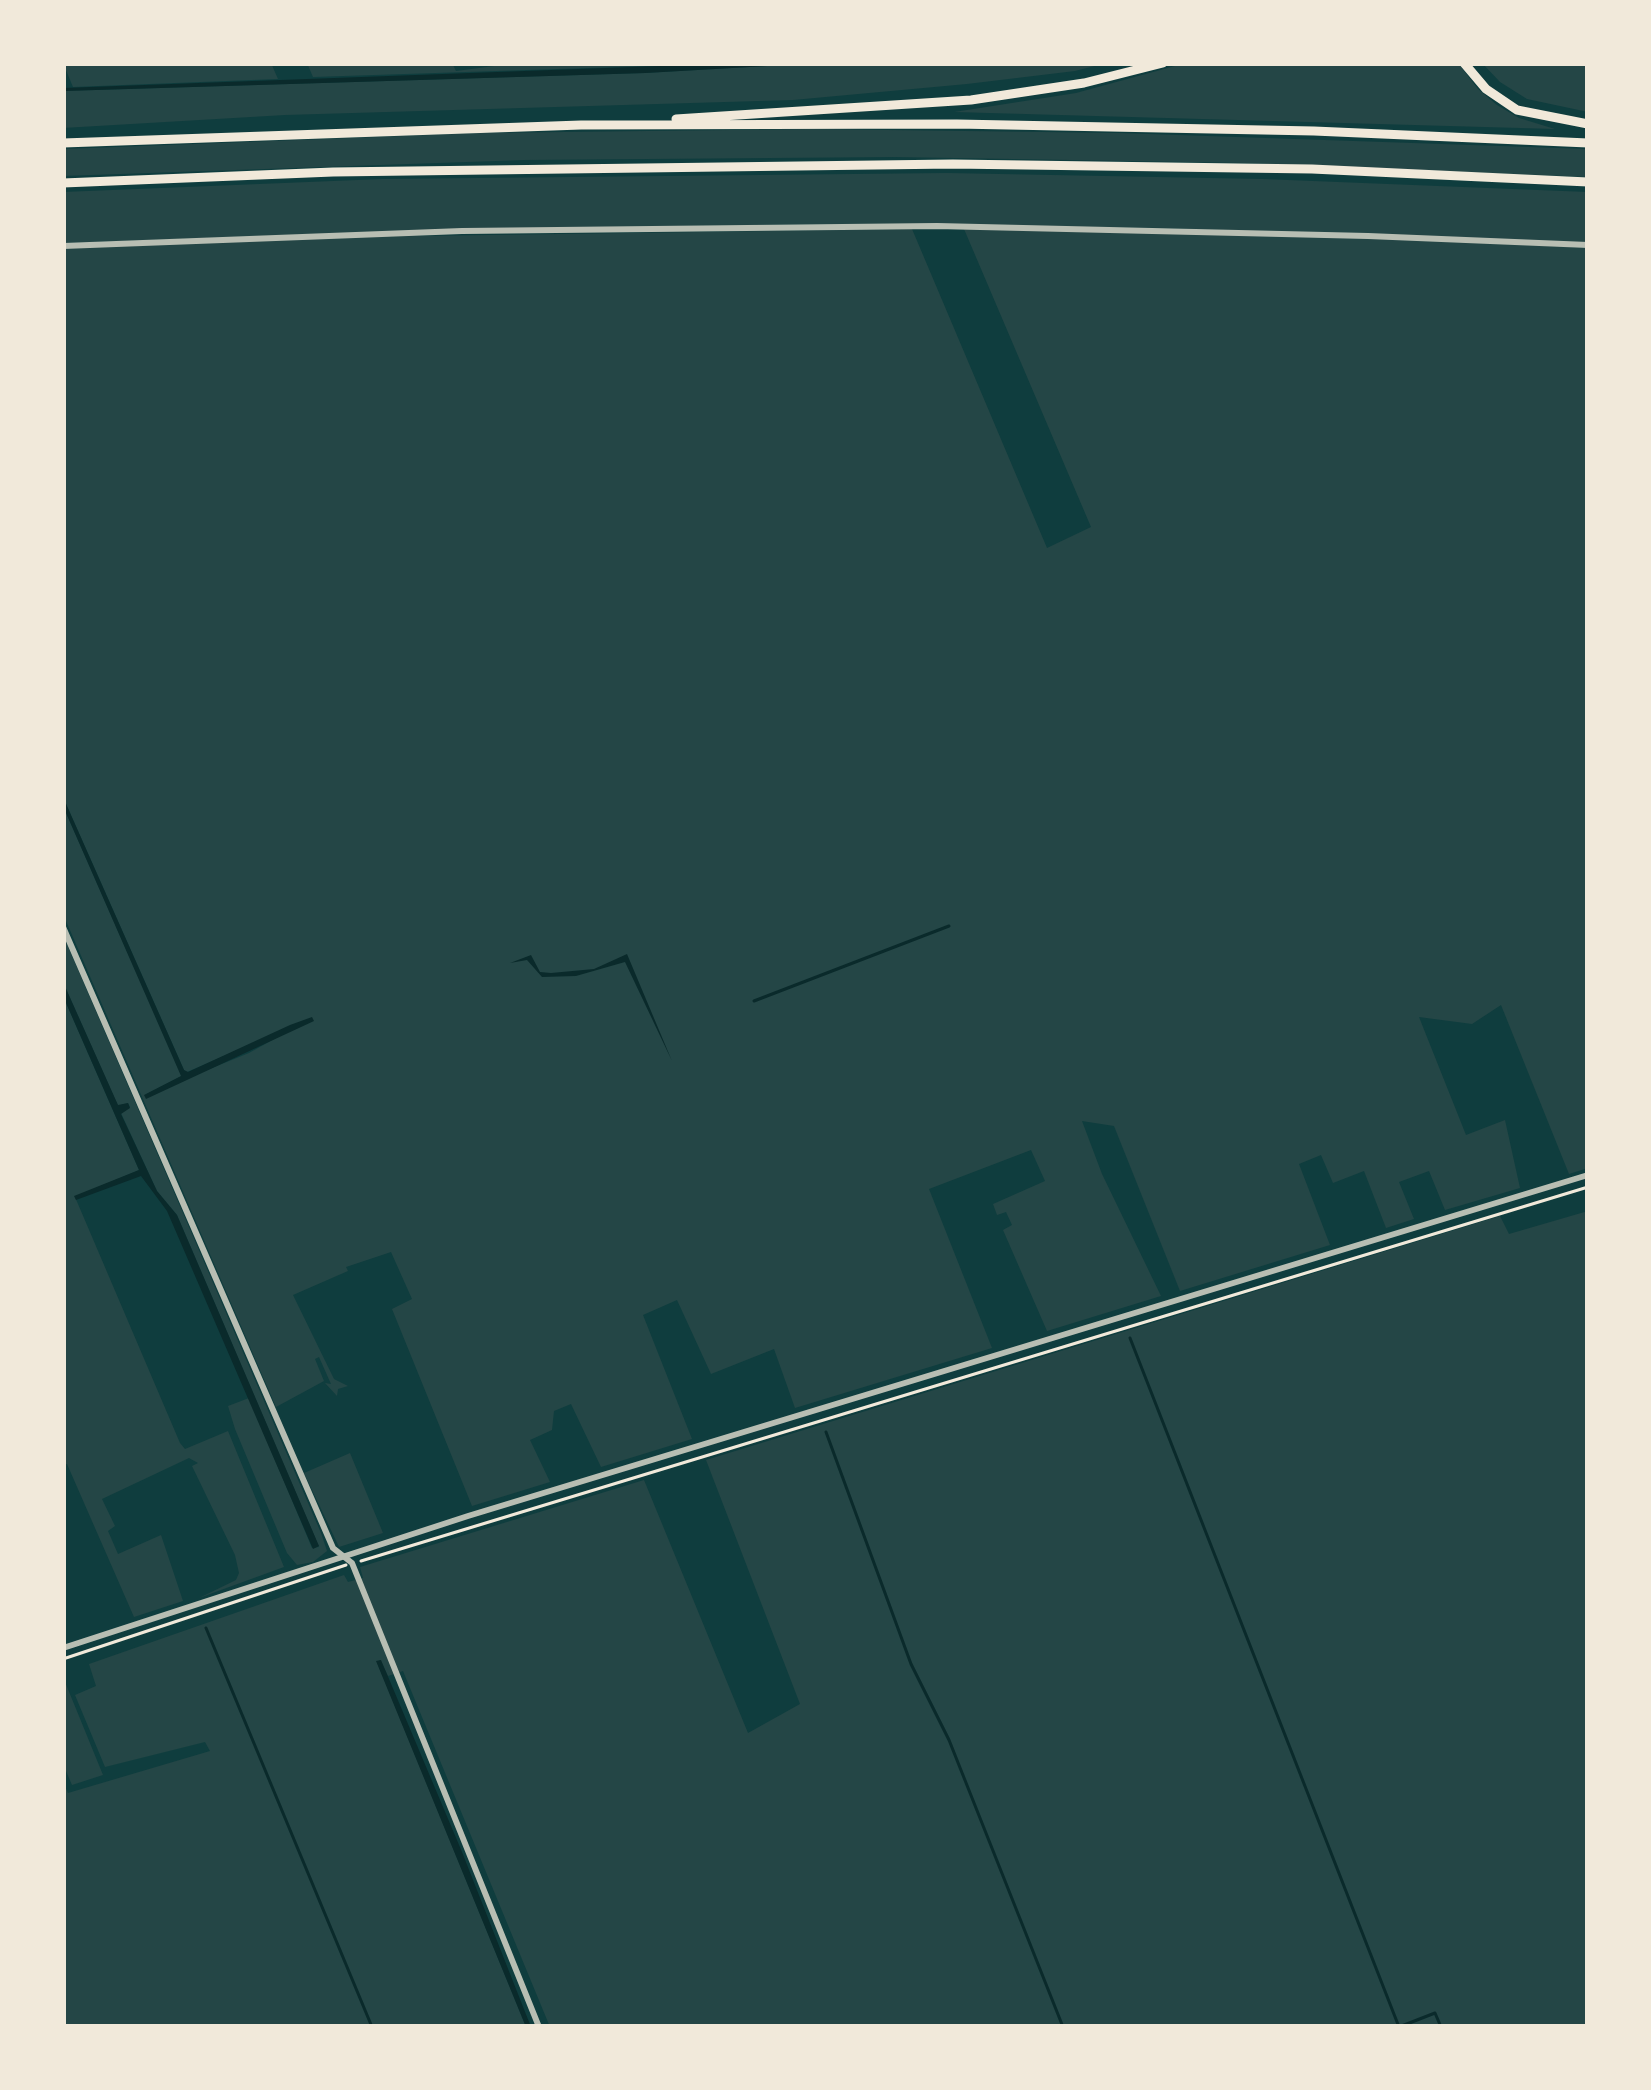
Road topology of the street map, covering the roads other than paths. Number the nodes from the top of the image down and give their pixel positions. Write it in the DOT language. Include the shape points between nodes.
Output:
graph roads {
  1 [pos="1163,63"];
  2 [pos="1464,63"];
  3 [pos="1588,124"];
  4 [pos="581,125"];
  5 [pos="63,143"];
  6 [pos="1588,143"];
  7 [pos="1588,182"];
  8 [pos="63,183"];
  9 [pos="1588,245"];
  10 [pos="63,246"];
  11 [pos="63,927"];
  12 [pos="1588,1175"];
  13 [pos="342,1556"];
  14 [pos="63,1648"];
  15 [pos="539,2027"];
  1 -- 4 [label="highway" via="971,100"];
  2 -- 3 [label="highway" via="1517,110"];
  4 -- 5 [label="highway"];
  4 -- 6 [label="highway" via="958,124"];
  7 -- 8 [label="highway" via="953,164"];
  9 -- 10 [label="street" via="937,226"];
  11 -- 13 [label="street"];
  12 -- 13 [label="street"];
  13 -- 14 [label="street"];
  13 -- 15 [label="street" via="352,1563"];
}
